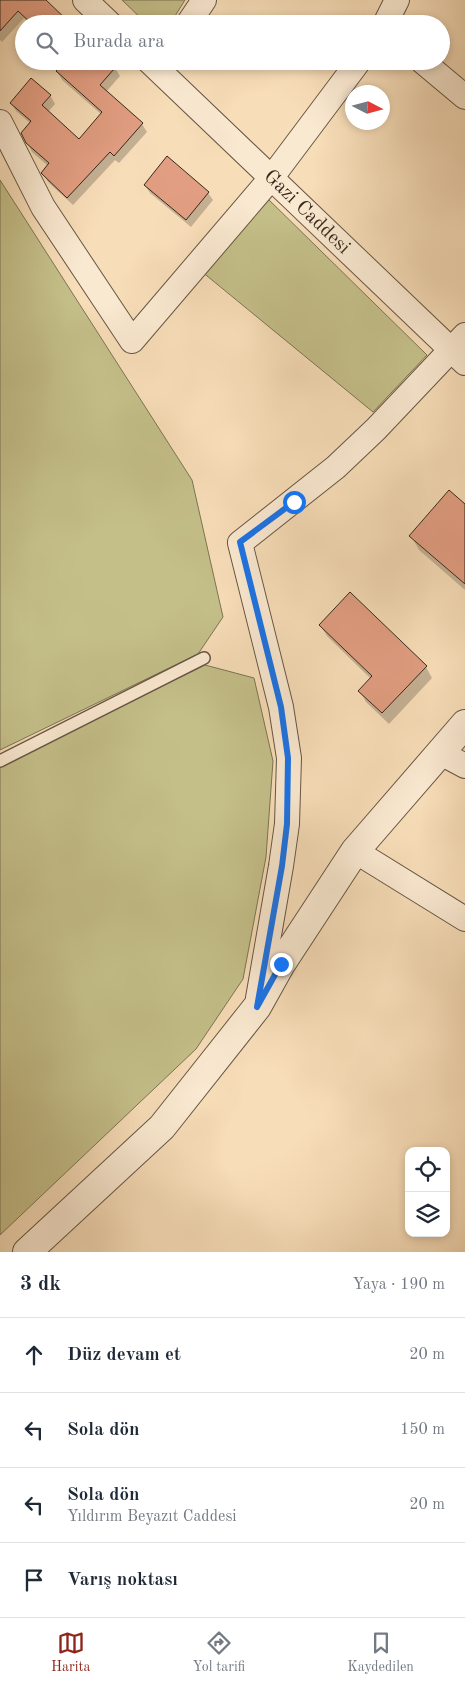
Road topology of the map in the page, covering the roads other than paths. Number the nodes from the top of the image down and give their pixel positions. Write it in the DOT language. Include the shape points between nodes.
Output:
graph roads {
  1 [pos="85,0"];
  2 [pos="204,0"];
  3 [pos="398,0"];
  4 [pos="101,15"];
  5 [pos="194,15"];
  6 [pos="390,15"];
  7 [pos="162,70"];
  8 [pos="351,70"];
  9 [pos="433,70"];
  10 [pos="465,97"];
  11 [pos="0,122"];
  12 [pos="272,177"];
  13 [pos="461,349"];
  14 [pos="204,658"];
  15 [pos="465,724"];
  16 [pos="440,752"];
  17 [pos="0,761"];
  18 [pos="465,766"];
  19 [pos="356,852"];
  20 [pos="465,919"];
  21 [pos="257,1007"];
  22 [pos="27,1252"];
  1 -- 4 [label="street"];
  2 -- 5 [label="street"];
  3 -- 6 [label="street"];
  7 -- 12 [label="street, Gazi Caddesi"];
  8 -- 12 [label="street"];
  9 -- 10 [label="street"];
  11 -- 12 [label="street" via="43,207 132,341"];
  12 -- 13 [label="street, Gazi Caddesi"];
  13 -- 21 [label="street" via="336,467 240,542 281,707 288,758 287,824 282,866"];
  14 -- 17 [label="lane"];
  15 -- 16 [label="street"];
  16 -- 18 [label="street"];
  16 -- 19 [label="street"];
  19 -- 20 [label="street"];
  19 -- 21 [label="street" via="281,964"];
  21 -- 22 [label="street" via="162,1127"];
}
